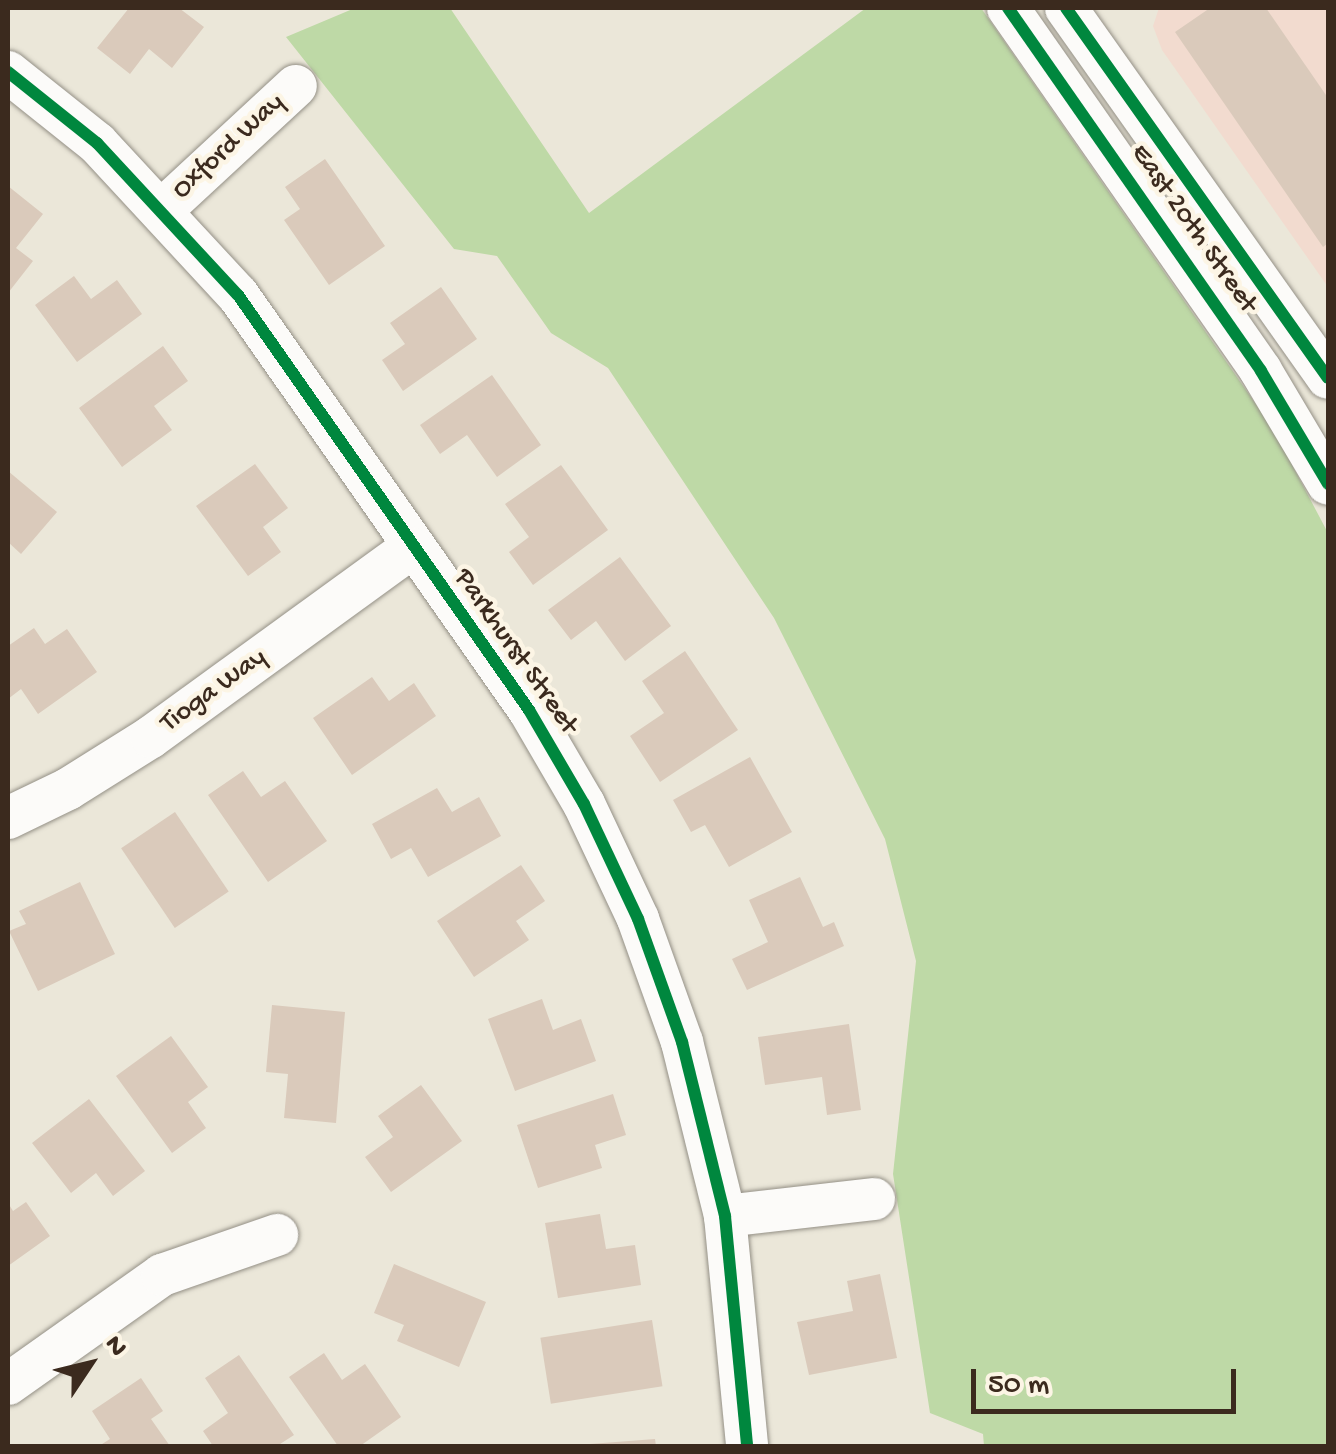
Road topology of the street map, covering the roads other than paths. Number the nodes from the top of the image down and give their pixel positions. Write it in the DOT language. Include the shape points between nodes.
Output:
graph roads {
  1 [pos="1048,11"];
  2 [pos="8,72"];
  3 [pos="296,86"];
  4 [pos="163,209"];
  5 [pos="1328,378"];
  6 [pos="1322,457"];
  7 [pos="412,548"];
  8 [pos="8,818"];
  9 [pos="874,1199"];
  10 [pos="725,1216"];
  11 [pos="277,1236"];
  12 [pos="8,1384"];
  13 [pos="747,1446"];
  1 -- 5 [label="street, East 20th Street"];
  1 -- 6 [label="street, East 20th Street"];
  2 -- 4 [label="street, Parkhurst Street"];
  3 -- 4 [label="street, Oxford Way"];
  4 -- 7 [label="street, Parkhurst Street" via="238,296"];
  7 -- 8 [label="street, Tioga Way" via="150,736 68,790"];
  7 -- 10 [label="street, Parkhurst Street" via="529,710 599,837 682,1042"];
  9 -- 10 [label="street"];
  10 -- 13 [label="street, Parkhurst Street"];
  11 -- 12 [label="street" via="162,1275"];
}
